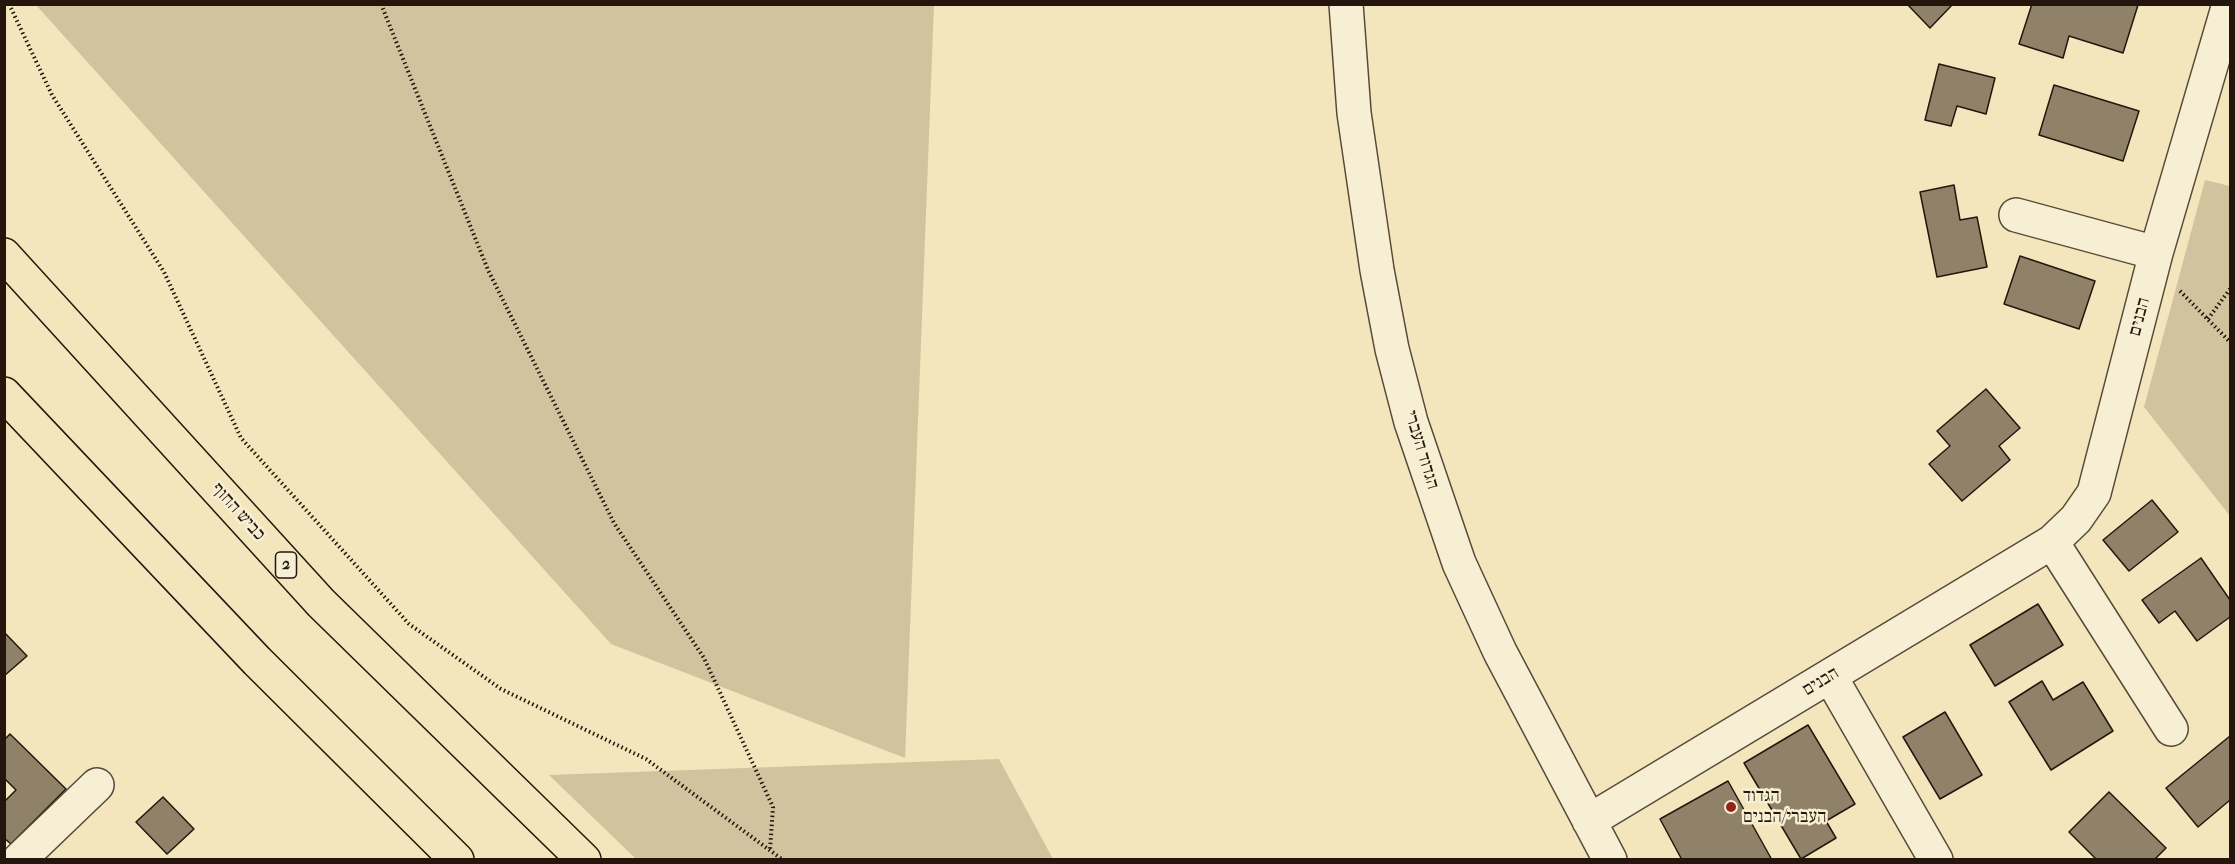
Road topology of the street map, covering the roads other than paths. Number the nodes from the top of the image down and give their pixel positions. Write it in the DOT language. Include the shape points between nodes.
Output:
graph roads {
  1 [pos="1346,4"];
  2 [pos="2228,10"];
  3 [pos="2016,215"];
  4 [pos="4,255"];
  5 [pos="2155,259"];
  6 [pos="4,394"];
  7 [pos="2052,542"];
  8 [pos="1830,676"];
  9 [pos="2171,729"];
  10 [pos="98,785"];
  11 [pos="1589,821"];
  12 [pos="19,860"];
  13 [pos="457,860"];
  14 [pos="584,860"];
  15 [pos="1610,860"];
  16 [pos="1936,860"];
  1 -- 11 [label="street, הגדוד העברי" via="1354,113 1375,259 1411,422 1459,563 1500,652"];
  2 -- 5 [label="street, הבנים"];
  3 -- 5 [label="street"];
  4 -- 14 [label="highway, כביש החוף / 2" via="321,603"];
  5 -- 7 [label="street, הבנים" via="2094,493 2076,519"];
  6 -- 13 [label="highway" via="257,661"];
  7 -- 8 [label="street, הבנים"];
  7 -- 9 [label="street"];
  8 -- 11 [label="street, הבנים"];
  8 -- 16 [label="street"];
  10 -- 12 [label="street"];
  11 -- 15 [label="street, הגדוד העברי"];
}
